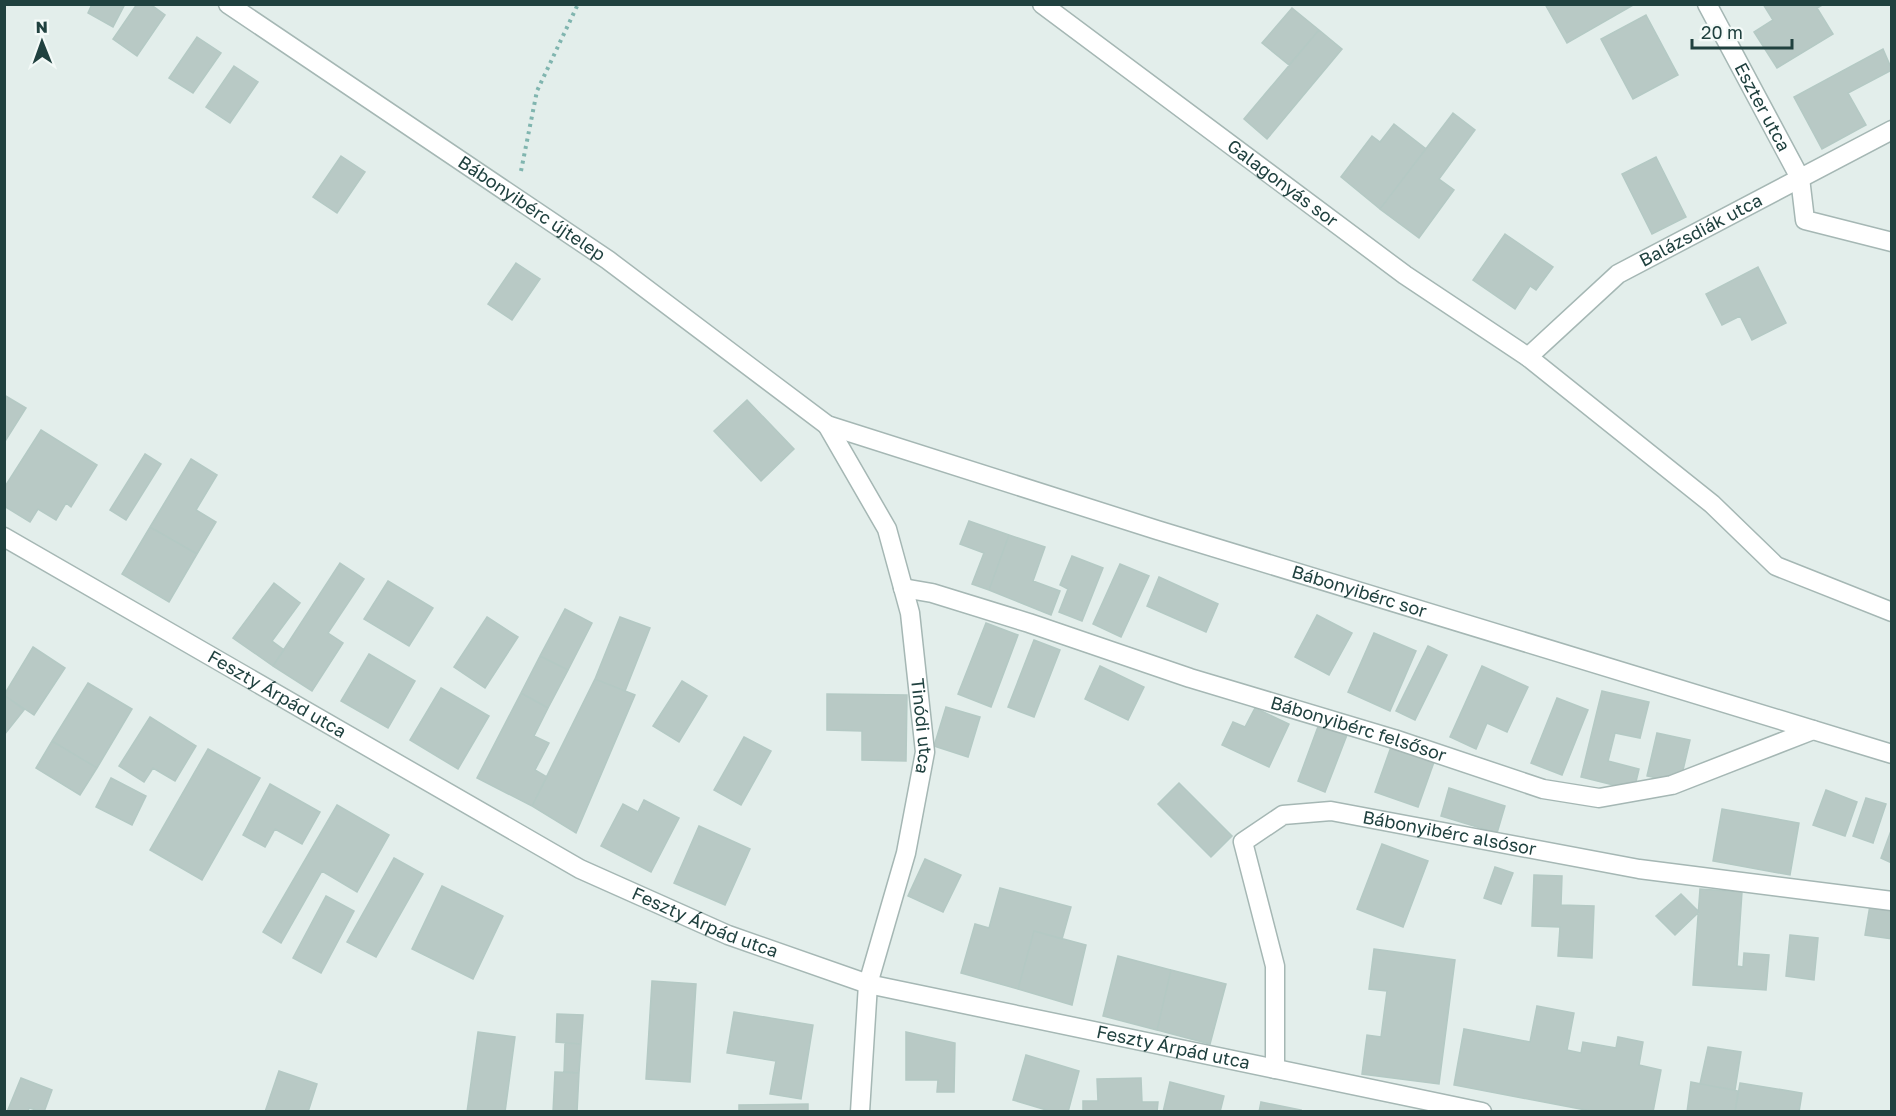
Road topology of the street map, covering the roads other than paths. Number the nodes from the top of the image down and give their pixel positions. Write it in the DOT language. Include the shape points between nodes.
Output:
graph roads {
  1 [pos="228,4"];
  2 [pos="1041,4"];
  3 [pos="1707,4"];
  4 [pos="1892,130"];
  5 [pos="1800,178"];
  6 [pos="1892,242"];
  7 [pos="1528,357"];
  8 [pos="827,425"];
  9 [pos="4,537"];
  10 [pos="903,588"];
  11 [pos="1892,612"];
  12 [pos="1813,730"];
  13 [pos="1892,754"];
  14 [pos="1892,901"];
  15 [pos="868,984"];
  16 [pos="1275,1069"];
  17 [pos="860,1112"];
  18 [pos="1482,1112"];
  1 -- 8 [label="street, Bábonyibérc újtelep" via="608,260"];
  2 -- 7 [label="street, Galagonyás sor" via="1405,275"];
  3 -- 5 [label="street, Eszter utca"];
  4 -- 5 [label="street, Balázsdiák utca"];
  5 -- 6 [label="street" via="1805,220"];
  5 -- 7 [label="street, Balázsdiák utca" via="1618,274"];
  7 -- 11 [label="street, Galagonyás sor" via="1712,504 1776,566"];
  8 -- 10 [label="street, Tinódi utca" via="887,530"];
  8 -- 12 [label="street, Bábonyibérc sor"];
  9 -- 15 [label="street, Feszty Árpád utca" via="580,868 728,935"];
  10 -- 12 [label="street, Bábonyibérc felsősor" via="1018,620 1543,789 1599,798 1672,785"];
  10 -- 15 [label="street, Tinódi utca" via="910,613 925,752 906,853"];
  12 -- 13 [label="street, Bábonyibérc sor"];
  14 -- 16 [label="street, Bábonyibérc alsósor" via="1639,869 1331,811 1283,815 1243,842 1275,966"];
  15 -- 16 [label="street, Feszty Árpád utca"];
  15 -- 17 [label="street, Tinódi utca"];
  16 -- 18 [label="street, Feszty Árpád utca"];
}
